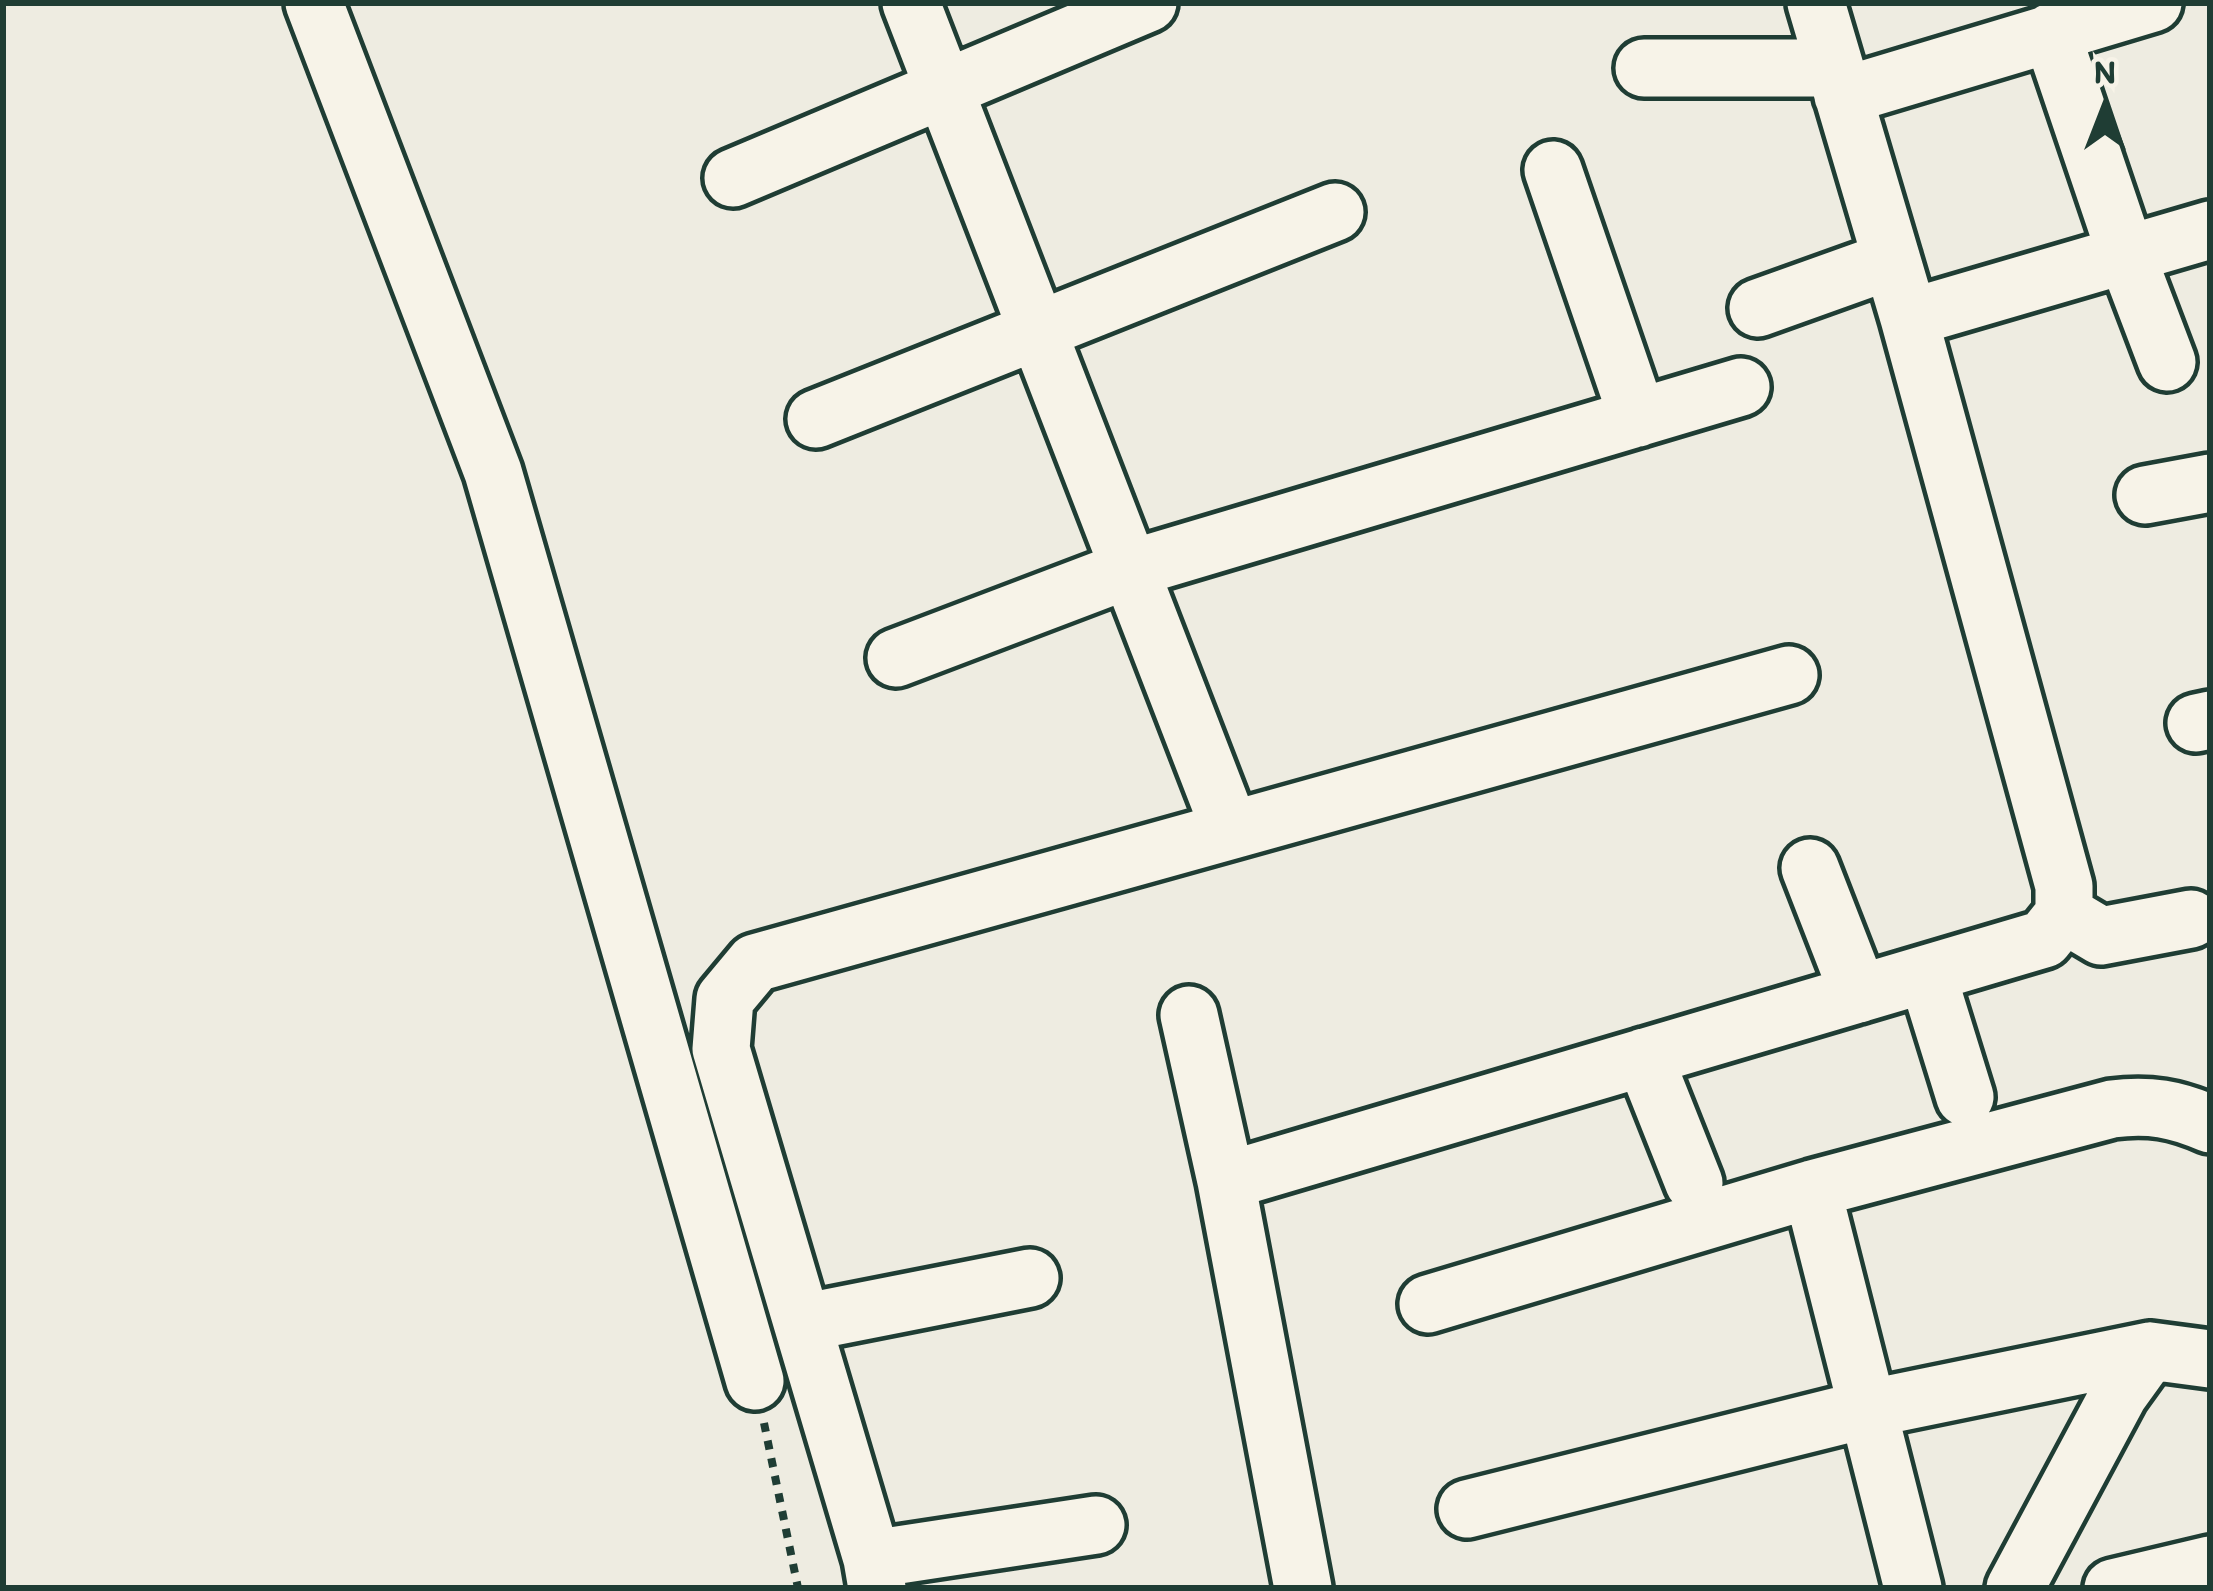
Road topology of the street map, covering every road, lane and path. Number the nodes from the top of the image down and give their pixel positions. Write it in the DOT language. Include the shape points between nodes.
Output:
graph roads {
  1 [pos="314,3"];
  2 [pos="911,3"];
  3 [pos="1148,3"];
  4 [pos="1816,3"];
  5 [pos="2153,3"];
  6 [pos="2070,19"];
  7 [pos="1644,68"];
  8 [pos="1839,82"];
  9 [pos="944,89"];
  10 [pos="1553,170"];
  11 [pos="733,178"];
  12 [pos="1335,212"];
  13 [pos="2210,230"];
  14 [pos="2126,254"];
  15 [pos="1892,260"];
  16 [pos="1758,308"];
  17 [pos="1909,318"];
  18 [pos="1037,328"];
  19 [pos="2167,362"];
  20 [pos="1741,387"];
  21 [pos="816,418"];
  22 [pos="1638,418"];
  23 [pos="2210,482"];
  24 [pos="2145,495"];
  25 [pos="1130,569"];
  26 [pos="896,658"];
  27 [pos="1789,675"];
  28 [pos="1230,829"];
  29 [pos="1810,868"];
  30 [pos="2063,914"];
  31 [pos="2191,919"];
  32 [pos="1927,974"];
  33 [pos="1859,994"];
  34 [pos="1189,1015"];
  35 [pos="1644,1057"];
  36 [pos="1965,1096"];
  37 [pos="2210,1124"];
  38 [pos="1226,1180"];
  39 [pos="1694,1183"];
  40 [pos="1812,1190"];
  41 [pos="1030,1277"];
  42 [pos="1427,1304"];
  43 [pos="802,1323"];
  44 [pos="2150,1351"];
  45 [pos="2210,1359"];
  46 [pos="755,1381"];
  47 [pos="1867,1409"];
  48 [pos="1467,1509"];
  49 [pos="1096,1526"];
  50 [pos="2210,1565"];
  51 [pos="874,1574"];
  52 [pos="798,1588"];
  53 [pos="1303,1588"];
  54 [pos="1912,1588"];
  55 [pos="2015,1588"];
  56 [pos="2113,1588"];
  1 -- 46 [label="street" via="493,472"];
  2 -- 9 [label="street"];
  3 -- 9 [label="street"];
  4 -- 8 [label="street"];
  5 -- 6 [label="street"];
  6 -- 8 [label="street"];
  6 -- 14 [label="street"];
  7 -- 8 [label="street"];
  8 -- 15 [label="street"];
  9 -- 11 [label="street"];
  9 -- 18 [label="street"];
  10 -- 22 [label="street"];
  12 -- 18 [label="street"];
  13 -- 14 [label="street"];
  14 -- 17 [label="street"];
  14 -- 19 [label="street"];
  15 -- 16 [label="street"];
  15 -- 17 [label="street"];
  17 -- 30 [label="street" via="2064,886"];
  18 -- 21 [label="street"];
  18 -- 25 [label="street"];
  20 -- 22 [label="street"];
  22 -- 25 [label="street"];
  23 -- 24 [label="street"];
  25 -- 26 [label="street"];
  25 -- 28 [label="street"];
  27 -- 28 [label="street"];
  28 -- 43 [label="street" via="755,964 725,999 721,1049"];
  29 -- 33 [label="street"];
  30 -- 31 [label="street" via="2101,936"];
  30 -- 32 [label="street" via="2044,939"];
  32 -- 33 [label="street"];
  32 -- 36 [label="street"];
  33 -- 35 [label="street"];
  34 -- 38 [label="street"];
  35 -- 38 [label="street"];
  35 -- 39 [label="street"];
  37 -- 40 [label="street" via="2146,1104 2112,1109"];
  38 -- 53 [label="street"];
  40 -- 42 [label="street"];
  40 -- 47 [label="street"];
  41 -- 43 [label="street"];
  43 -- 51 [label="street"];
  44 -- 45 [label="street"];
  44 -- 47 [label="street"];
  44 -- 55 [label="street"];
  46 -- 52 [label="path"];
  47 -- 48 [label="street"];
  47 -- 54 [label="street"];
  49 -- 51 [label="street"];
  50 -- 56 [label="street"];
}
